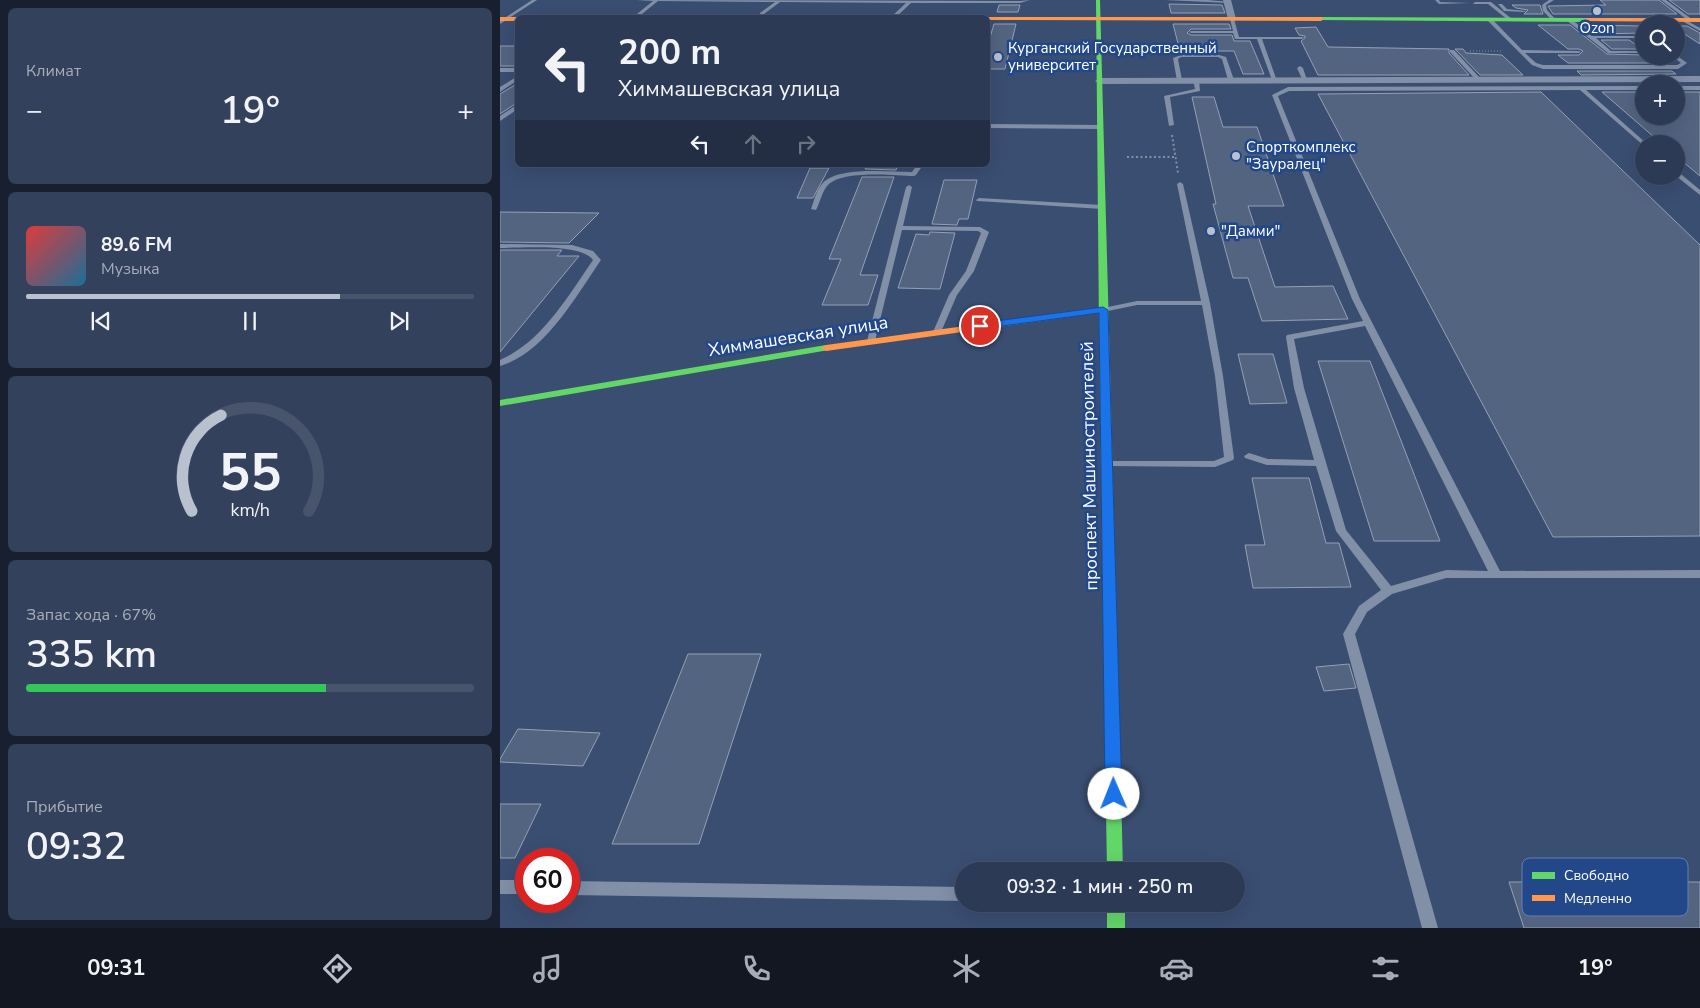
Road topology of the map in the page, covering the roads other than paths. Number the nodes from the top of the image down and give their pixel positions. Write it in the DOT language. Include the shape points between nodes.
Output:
graph roads {
  1 [pos="535,0"];
  2 [pos="638,0"];
  3 [pos="657,0"];
  4 [pos="684,0"];
  5 [pos="711,0"];
  6 [pos="779,0"];
  7 [pos="911,0"];
  8 [pos="1028,0"];
  9 [pos="1098,0"];
  10 [pos="1167,0"];
  11 [pos="1437,0"];
  12 [pos="1552,0"];
  13 [pos="1663,0"];
  14 [pos="1228,1"];
  15 [pos="1494,2"];
  16 [pos="1468,3"];
  17 [pos="1474,3"];
  18 [pos="1524,11"];
  19 [pos="638,15"];
  20 [pos="762,15"];
  21 [pos="895,15"];
  22 [pos="990,18"];
  23 [pos="1098,18"];
  24 [pos="1232,19"];
  25 [pos="1489,19"];
  26 [pos="1510,19"];
  27 [pos="1554,19"];
  28 [pos="1568,19"];
  29 [pos="506,20"];
  30 [pos="1691,20"];
  31 [pos="1700,30"];
  32 [pos="1191,32"];
  33 [pos="1235,32"];
  34 [pos="1591,37"];
  35 [pos="1635,37"];
  36 [pos="1259,38"];
  37 [pos="1302,38"];
  38 [pos="1601,45"];
  39 [pos="1611,45"];
  40 [pos="1452,51"];
  41 [pos="1522,51"];
  42 [pos="1579,52"];
  43 [pos="1635,52"];
  44 [pos="1681,65"];
  45 [pos="1633,67"];
  46 [pos="1300,68"];
  47 [pos="500,70"];
  48 [pos="515,70"];
  49 [pos="1640,75"];
  50 [pos="1700,78"];
  51 [pos="515,79"];
  52 [pos="1305,79"];
  53 [pos="1478,79"];
  54 [pos="1685,79"];
  55 [pos="1179,80"];
  56 [pos="1196,80"];
  57 [pos="1231,80"];
  58 [pos="1275,80"];
  59 [pos="1100,81"];
  60 [pos="1635,83"];
  61 [pos="1635,84"];
  62 [pos="1581,88"];
  63 [pos="1685,88"];
  64 [pos="1700,88"];
  65 [pos="500,90"];
  66 [pos="515,108"];
  67 [pos="500,119"];
  68 [pos="1171,125"];
  69 [pos="990,126"];
  70 [pos="1100,127"];
  71 [pos="1635,136"];
  72 [pos="919,167"];
  73 [pos="1685,180"];
  74 [pos="1180,184"];
  75 [pos="909,187"];
  76 [pos="1700,193"];
  77 [pos="979,200"];
  78 [pos="1102,207"];
  79 [pos="814,210"];
  80 [pos="899,228"];
  81 [pos="500,246"];
  82 [pos="1206,303"];
  83 [pos="1103,310"];
  84 [pos="1368,323"];
  85 [pos="937,332"];
  86 [pos="871,341"];
  87 [pos="500,363"];
  88 [pos="500,403"];
  89 [pos="1249,456"];
  90 [pos="1107,463"];
  91 [pos="1320,463"];
  92 [pos="1700,574"];
  93 [pos="1496,575"];
  94 [pos="1388,591"];
  95 [pos="1115,862"];
  96 [pos="500,886"];
  97 [pos="515,887"];
  98 [pos="580,888"];
  99 [pos="955,894"];
  100 [pos="1116,912"];
  101 [pos="1116,928"];
  102 [pos="1430,928"];
  1 -- 29 [label="lane"];
  2 -- 3 [label="lane"];
  3 -- 4 [label="lane"];
  3 -- 19 [label="lane"];
  4 -- 5 [label="lane"];
  5 -- 6 [label="lane"];
  6 -- 7 [label="lane"];
  6 -- 20 [label="lane"];
  7 -- 8 [label="lane"];
  7 -- 21 [label="lane"];
  9 -- 23 [label="main road, проспект Машиностроителей"];
  10 -- 14 [label="lane"];
  11 -- 16 [label="lane" via="1439,3"];
  12 -- 27 [label="lane" via="1544,5 1544,10"];
  13 -- 30 [label="lane"];
  14 -- 24 [label="street"];
  15 -- 17 [label="lane"];
  15 -- 18 [label="lane" via="1506,10"];
  15 -- 26 [label="lane"];
  22 -- 23 [label="main road"];
  23 -- 24 [label="main road"];
  23 -- 59 [label="main road, проспект Машиностроителей"];
  24 -- 25 [label="main road"];
  24 -- 33 [label="lane"];
  25 -- 26 [label="main road"];
  25 -- 41 [label="lane"];
  26 -- 27 [label="main road"];
  27 -- 28 [label="main road"];
  28 -- 30 [label="main road"];
  28 -- 34 [label="lane"];
  30 -- 31 [label="lane"];
  32 -- 33 [label="lane"];
  33 -- 36 [label="lane" via="1237,38"];
  34 -- 35 [label="lane"];
  34 -- 38 [label="lane"];
  36 -- 37 [label="lane"];
  36 -- 58 [label="lane"];
  38 -- 39 [label="lane"];
  38 -- 43 [label="lane" via="1610,52"];
  40 -- 53 [label="lane"];
  41 -- 42 [label="lane"];
  41 -- 45 [label="lane" via="1534,64 1543,66"];
  44 -- 45 [label="lane"];
  45 -- 49 [label="lane"];
  46 -- 52 [label="lane"];
  47 -- 48 [label="lane"];
  50 -- 54 [label="street"];
  51 -- 65 [label="lane"];
  52 -- 53 [label="street"];
  52 -- 58 [label="street"];
  53 -- 60 [label="street"];
  55 -- 56 [label="street"];
  55 -- 57 [label="lane" via="1175,58 1218,56 1224,58"];
  55 -- 59 [label="street"];
  56 -- 57 [label="street"];
  56 -- 68 [label="lane" via="1198,90 1167,96"];
  57 -- 58 [label="street"];
  59 -- 70 [label="main road, проспект Машиностроителей"];
  61 -- 62 [label="lane"];
  62 -- 71 [label="lane"];
  62 -- 84 [label="lane" via="1288,89 1275,95"];
  63 -- 64 [label="lane"];
  66 -- 67 [label="lane"];
  69 -- 70 [label="lane"];
  70 -- 78 [label="main road, проспект Машиностроителей"];
  72 -- 79 [label="lane" via="914,174 837,177 826,183"];
  73 -- 76 [label="lane"];
  74 -- 82 [label="lane"];
  75 -- 80 [label="lane"];
  77 -- 78 [label="lane"];
  78 -- 83 [label="main road, проспект Машиностроителей"];
  80 -- 85 [label="lane" via="980,229 985,232 970,270 953,294"];
  80 -- 86 [label="lane"];
  81 -- 87 [label="lane" via="576,249 588,251 597,260 533,344"];
  82 -- 83 [label="lane" via="1137,303"];
  82 -- 90 [label="lane" via="1229,458 1215,464"];
  83 -- 85 [label="main road, Химмашевская улица"];
  83 -- 90 [label="main road, проспект Машиностроителей"];
  84 -- 91 [label="lane" via="1290,337"];
  84 -- 93 [label="lane"];
  85 -- 86 [label="main road, Химмашевская улица"];
  86 -- 88 [label="main road, Химмашевская улица"];
  89 -- 91 [label="lane" via="1268,462"];
  90 -- 95 [label="main road, проспект Машиностроителей"];
  91 -- 94 [label="lane" via="1341,531"];
  92 -- 93 [label="lane"];
  93 -- 94 [label="lane" via="1446,574"];
  94 -- 102 [label="lane" via="1363,609 1349,634"];
  96 -- 97 [label="lane"];
  98 -- 99 [label="lane"];
  100 -- 101 [label="main road"];
}
